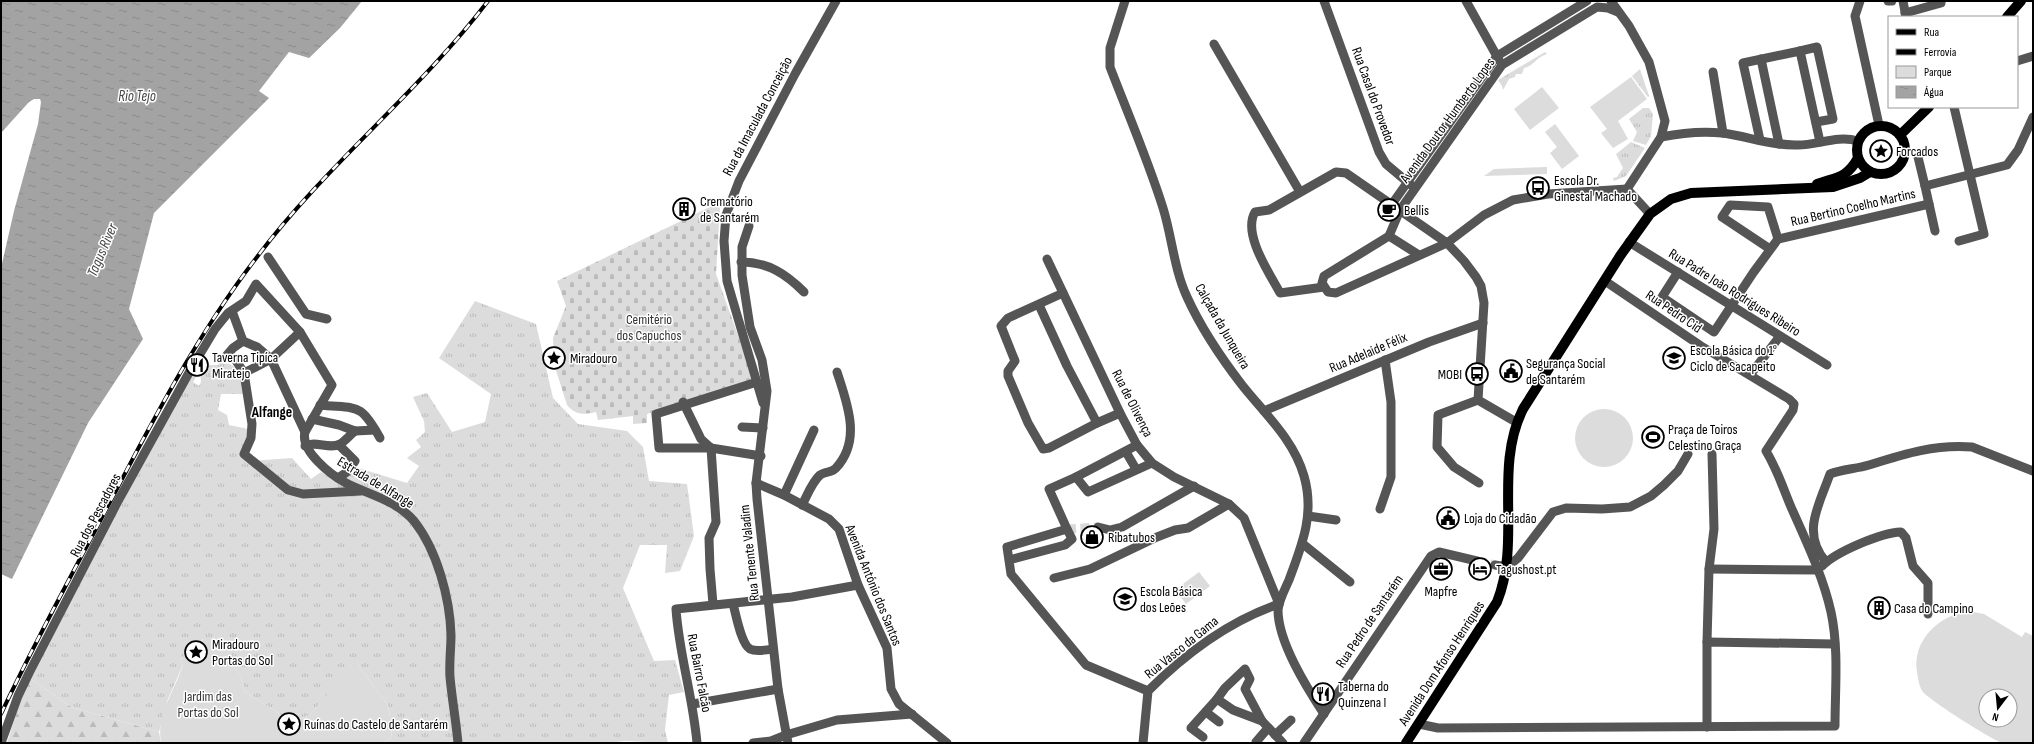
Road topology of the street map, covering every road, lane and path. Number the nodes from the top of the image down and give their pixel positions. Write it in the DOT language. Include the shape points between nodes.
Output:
graph roads {
  1 [pos="836,1"];
  2 [pos="1125,1"];
  3 [pos="1324,1"];
  4 [pos="1466,1"];
  5 [pos="1587,1"];
  6 [pos="1611,1"];
  7 [pos="1860,1"];
  8 [pos="1888,1"];
  9 [pos="1892,1"];
  10 [pos="1903,1"];
  11 [pos="1941,1"];
  12 [pos="2021,1"];
  13 [pos="1577,3"];
  14 [pos="1618,12"];
  15 [pos="1583,14"];
  16 [pos="1906,15"];
  17 [pos="2008,16"];
  18 [pos="1214,44"];
  19 [pos="1800,50"];
  20 [pos="1497,56"];
  21 [pos="2033,56"];
  22 [pos="1761,59"];
  23 [pos="2018,61"];
  24 [pos="1502,65"];
  25 [pos="1713,72"];
  26 [pos="1927,108"];
  27 [pos="1954,108"];
  28 [pos="2033,117"];
  29 [pos="1816,122"];
  30 [pos="1878,126"];
  31 [pos="1723,133"];
  32 [pos="1900,135"];
  33 [pos="1661,137"];
  34 [pos="1760,140"];
  35 [pos="1858,141"];
  36 [pos="1820,142"];
  37 [pos="1779,144"];
  38 [pos="1918,157"];
  39 [pos="1858,158"];
  40 [pos="1870,172"];
  41 [pos="1970,175"];
  42 [pos="1407,182"];
  43 [pos="1925,186"];
  44 [pos="1808,187"];
  45 [pos="1415,188"];
  46 [pos="1627,189"];
  47 [pos="1300,192"];
  48 [pos="1392,204"];
  49 [pos="1929,204"];
  50 [pos="1400,210"];
  51 [pos="1650,214"];
  52 [pos="749,226"];
  53 [pos="1935,231"];
  54 [pos="1389,236"];
  55 [pos="1778,239"];
  56 [pos="1959,241"];
  57 [pos="1629,242"];
  58 [pos="1447,244"];
  59 [pos="1770,249"];
  60 [pos="1419,255"];
  61 [pos="268,257"];
  62 [pos="1047,259"];
  63 [pos="741,262"];
  64 [pos="1678,272"];
  65 [pos="1605,281"];
  66 [pos="1324,287"];
  67 [pos="804,292"];
  68 [pos="1063,293"];
  69 [pos="1039,305"];
  70 [pos="1732,306"];
  71 [pos="232,311"];
  72 [pos="327,320"];
  73 [pos="1483,323"];
  74 [pos="300,332"];
  75 [pos="1780,336"];
  76 [pos="243,340"];
  77 [pos="271,359"];
  78 [pos="1385,360"];
  79 [pos="1827,365"];
  80 [pos="837,372"];
  81 [pos="244,373"];
  82 [pos="1750,375"];
  83 [pos="757,382"];
  84 [pos="1478,400"];
  85 [pos="684,403"];
  86 [pos="320,405"];
  87 [pos="1264,411"];
  88 [pos="764,413"];
  89 [pos="1120,413"];
  90 [pos="312,419"];
  91 [pos="1516,422"];
  92 [pos="1098,423"];
  93 [pos="742,427"];
  94 [pos="763,428"];
  95 [pos="814,430"];
  96 [pos="305,432"];
  97 [pos="355,432"];
  98 [pos="339,445"];
  99 [pos="1137,445"];
  100 [pos="305,446"];
  101 [pos="711,448"];
  102 [pos="1126,452"];
  103 [pos="1688,454"];
  104 [pos="1712,454"];
  105 [pos="761,456"];
  106 [pos="1152,463"];
  107 [pos="1136,469"];
  108 [pos="2033,471"];
  109 [pos="1076,477"];
  110 [pos="338,478"];
  111 [pos="756,483"];
  112 [pos="1479,483"];
  113 [pos="1194,486"];
  114 [pos="364,490"];
  115 [pos="784,495"];
  116 [pos="1229,504"];
  117 [pos="802,505"];
  118 [pos="1380,509"];
  119 [pos="1308,516"];
  120 [pos="1336,520"];
  121 [pos="1098,527"];
  122 [pos="1067,529"];
  123 [pos="1303,544"];
  124 [pos="1009,560"];
  125 [pos="1478,561"];
  126 [pos="1826,562"];
  127 [pos="1495,565"];
  128 [pos="1507,567"];
  129 [pos="1709,569"];
  130 [pos="1818,570"];
  131 [pos="1054,578"];
  132 [pos="1350,582"];
  133 [pos="858,585"];
  134 [pos="767,600"];
  135 [pos="714,604"];
  136 [pos="733,604"];
  137 [pos="1279,604"];
  138 [pos="1928,614"];
  139 [pos="1707,642"];
  140 [pos="1834,644"];
  141 [pos="773,649"];
  142 [pos="778,689"];
  143 [pos="1148,691"];
  144 [pos="1217,699"];
  145 [pos="693,704"];
  146 [pos="1206,712"];
  147 [pos="912,714"];
  148 [pos="1324,714"];
  149 [pos="1291,720"];
  150 [pos="1220,722"];
  151 [pos="1418,724"];
  152 [pos="1707,727"];
  153 [pos="1274,735"];
  154 [pos="1203,737"];
  155 [pos="787,739"];
  156 [pos="1256,742"];
  157 [pos="1,743"];
  158 [pos="458,743"];
  159 [pos="697,743"];
  160 [pos="753,743"];
  161 [pos="947,743"];
  162 [pos="1144,743"];
  163 [pos="1304,743"];
  164 [pos="1406,743"];
  1 -- 83 [label="street, Rua da Imaculada Conceição" via="739,181 726,215 724,241 727,281"];
  2 -- 87 [label="street, Calçada da Junqueira" via="1110,48 1110,67 1154,180 1184,288 1228,365"];
  3 -- 42 [label="street, Rua Casal do Provedor" via="1379,152 1386,164"];
  4 -- 20 [label="street"];
  5 -- 13 [label="street"];
  6 -- 14 [label="street"];
  7 -- 30 [label="street" via="1855,16"];
  8 -- 9 [label="street"];
  10 -- 16 [label="street"];
  11 -- 16 [label="street"];
  12 -- 17 [label="main road"];
  13 -- 15 [label="street"];
  13 -- 20 [label="street"];
  14 -- 15 [label="street, Avenida Doutor Humberto Lopes" via="1597,7"];
  14 -- 33 [label="street" via="1641,44 1649,62 1665,121"];
  15 -- 24 [label="street, Avenida Doutor Humberto Lopes"];
  18 -- 47 [label="street"];
  19 -- 22 [label="street"];
  19 -- 29 [label="street"];
  19 -- 29 [label="street" via="1817,47 1833,119"];
  20 -- 24 [label="street"];
  20 -- 42 [label="street"];
  21 -- 23 [label="street"];
  22 -- 34 [label="street" via="1742,63"];
  22 -- 37 [label="street"];
  24 -- 45 [label="street, Avenida Doutor Humberto Lopes"];
  25 -- 31 [label="street"];
  26 -- 32 [label="main road"];
  27 -- 41 [label="street"];
  28 -- 41 [label="street, Rua Bertino Coelho Martins" via="2018,150 2007,165"];
  29 -- 36 [label="street"];
  30 -- 32 [label="main road" via="1894,130"];
  30 -- 35 [label="main road" via="1866,130"];
  31 -- 33 [label="street" via="1689,132"];
  31 -- 34 [label="street"];
  32 -- 40 [label="main road" via="1905,150 1899,165 1886,173"];
  33 -- 46 [label="street"];
  34 -- 37 [label="street"];
  35 -- 36 [label="street" via="1842,138"];
  35 -- 39 [label="main road"];
  36 -- 37 [label="street"];
  38 -- 43 [label="street"];
  39 -- 40 [label="main road" via="1862,166"];
  39 -- 44 [label="main road" via="1843,176"];
  40 -- 44 [label="main road" via="1834,187"];
  41 -- 43 [label="street, Rua Bertino Coelho Martins"];
  41 -- 56 [label="street" via="1984,234"];
  42 -- 45 [label="street, Rua Casal do Provedor"];
  42 -- 48 [label="street"];
  43 -- 49 [label="street, Rua Bertino Coelho Martins"];
  44 -- 51 [label="main road, Avenida Dom Afonso Henriques" via="1691,193 1671,199"];
  45 -- 50 [label="street, Avenida Doutor Humberto Lopes"];
  46 -- 51 [label="street"];
  46 -- 58 [label="street" via="1519,198 1484,215"];
  47 -- 48 [label="street" via="1336,172 1346,173"];
  47 -- 66 [label="street" via="1269,210 1255,212 1252,237 1280,293"];
  48 -- 50 [label="street"];
  49 -- 53 [label="street"];
  49 -- 55 [label="street, Rua Bertino Coelho Martins"];
  50 -- 54 [label="street, Avenida Doutor Humberto Lopes"];
  50 -- 58 [label="street"];
  51 -- 57 [label="main road, Avenida Dom Afonso Henriques"];
  52 -- 63 [label="street, Rua Tenente Valadim" via="742,247"];
  54 -- 60 [label="street"];
  54 -- 66 [label="street" via="1324,276"];
  55 -- 59 [label="street, Rua Bertino Coelho Martins"];
  55 -- 59 [label="street" via="1768,207 1730,205 1722,216"];
  57 -- 64 [label="street, Rua Padre João Rodrigues Ribeiro"];
  57 -- 65 [label="main road, Avenida Dom Afonso Henriques"];
  58 -- 60 [label="street"];
  58 -- 73 [label="street" via="1464,261 1481,286 1484,303"];
  59 -- 70 [label="street, Rua Bertino Coelho Martins"];
  60 -- 66 [label="street" via="1336,293 1328,292"];
  61 -- 72 [label="street" via="306,314"];
  62 -- 68 [label="street, Rua de Olivença"];
  63 -- 67 [label="street" via="774,268"];
  63 -- 88 [label="street, Rua Tenente Valadim" via="750,327 762,360 767,391"];
  64 -- 70 [label="street, Rua Padre João Rodrigues Ribeiro"];
  64 -- 70 [label="street, Rua Bertino Coelho Martins" via="1662,297 1714,332"];
  65 -- 82 [label="street, Rua Pedro Cid" via="1701,346"];
  65 -- 91 [label="main road, Avenida Dom Afonso Henriques"];
  68 -- 69 [label="street"];
  68 -- 89 [label="street, Rua de Olivença"];
  69 -- 92 [label="street" via="1067,366"];
  69 -- 92 [label="street" via="1008,318 1001,326 1015,361 1008,371 1008,376 1035,437 1043,449 1049,448"];
  70 -- 75 [label="street, Rua Padre João Rodrigues Ribeiro"];
  71 -- 74 [label="street, Rua dos Pescadores" via="246,301 256,284"];
  71 -- 76 [label="street"];
  71 -- 157 [label="street, Rua dos Pescadores" via="215,329 191,369 115,508 29,673"];
  73 -- 78 [label="street, Rua Adelaide Félix"];
  73 -- 84 [label="street"];
  74 -- 77 [label="street"];
  74 -- 86 [label="street" via="332,385"];
  75 -- 79 [label="street, Rua Padre João Rodrigues Ribeiro"];
  75 -- 82 [label="street"];
  76 -- 77 [label="street" via="257,347"];
  76 -- 81 [label="street" via="227,355 235,359"];
  77 -- 81 [label="street"];
  77 -- 96 [label="street"];
  78 -- 87 [label="street, Rua Adelaide Félix"];
  78 -- 118 [label="street" via="1391,402 1391,477"];
  80 -- 117 [label="street" via="851,414 849,448 835,470 818,476"];
  81 -- 114 [label="street" via="252,424 251,438 244,454 288,490 303,494"];
  82 -- 130 [label="street, Rua Pedro Cid" via="1794,404 1793,410 1766,451 1774,464"];
  83 -- 85 [label="street"];
  83 -- 88 [label="street, Rua da Imaculada Conceição" via="763,398"];
  84 -- 91 [label="street"];
  84 -- 112 [label="street" via="1438,415 1437,447 1454,467"];
  85 -- 101 [label="street" via="701,439"];
  85 -- 101 [label="street" via="656,414 659,448"];
  86 -- 90 [label="street"];
  86 -- 97 [label="street" via="360,409 377,434"];
  87 -- 119 [label="street, Calçada da Junqueira" via="1289,445 1301,468 1306,486"];
  88 -- 94 [label="street, Rua Tenente Valadim"];
  89 -- 92 [label="street"];
  89 -- 99 [label="street, Rua de Olivença"];
  90 -- 96 [label="street"];
  90 -- 97 [label="street" via="339,425"];
  91 -- 128 [label="main road, Avenida Dom Afonso Henriques" via="1510,455"];
  93 -- 94 [label="street"];
  94 -- 105 [label="street, Rua Tenente Valadim"];
  95 -- 115 [label="street"];
  96 -- 100 [label="street"];
  97 -- 98 [label="street"];
  98 -- 100 [label="street" via="312,443"];
  98 -- 110 [label="street" via="355,461 347,472"];
  99 -- 102 [label="street"];
  99 -- 106 [label="street, Rua de Olivença"];
  100 -- 110 [label="street, Estrada de Alfange"];
  101 -- 105 [label="street"];
  101 -- 135 [label="street" via="716,522 709,538"];
  102 -- 107 [label="street"];
  102 -- 109 [label="street"];
  103 -- 128 [label="street" via="1678,471 1664,485 1651,496 1630,507 1566,508 1553,512 1518,558"];
  104 -- 129 [label="street" via="1714,529"];
  105 -- 111 [label="street, Rua Tenente Valadim"];
  106 -- 107 [label="street"];
  106 -- 113 [label="street, Rua de Olivença"];
  107 -- 109 [label="street" via="1088,492"];
  108 -- 126 [label="street" via="1972,447 1961,446 1921,449 1830,474 1812,528 1815,544"];
  109 -- 122 [label="street" via="1049,489"];
  110 -- 114 [label="street, Estrada de Alfange"];
  111 -- 115 [label="street, Avenida António dos Santos"];
  111 -- 134 [label="street, Rua Tenente Valadim"];
  113 -- 116 [label="street, Rua de Olivença"];
  113 -- 121 [label="street" via="1122,527 1110,530"];
  114 -- 158 [label="street, Estrada de Alfange" via="380,497 411,518 420,529 443,578 450,611 450,675"];
  115 -- 117 [label="street, Avenida António dos Santos"];
  116 -- 131 [label="street" via="1188,528 1157,537 1090,569"];
  116 -- 137 [label="street, Rua de Olivença" via="1244,518"];
  117 -- 133 [label="street, Avenida António dos Santos" via="829,519 839,529"];
  119 -- 120 [label="street"];
  119 -- 123 [label="street, Calçada da Junqueira"];
  122 -- 124 [label="street" via="1007,547"];
  122 -- 124 [label="street" via="1072,539 1065,545"];
  123 -- 132 [label="street"];
  123 -- 137 [label="street, Calçada da Junqueira"];
  124 -- 143 [label="street" via="1010,574 1086,665"];
  125 -- 148 [label="street, Rua Pedro de Santarém" via="1439,552 1431,556"];
  126 -- 130 [label="street"];
  126 -- 138 [label="street" via="1867,542 1901,532 1906,538 1913,566 1928,583"];
  127 -- 128 [label="street"];
  128 -- 151 [label="main road, Avenida Dom Afonso Henriques" via="1497,602"];
  129 -- 130 [label="street"];
  129 -- 139 [label="street"];
  130 -- 140 [label="street" via="1831,613"];
  133 -- 134 [label="street"];
  133 -- 147 [label="street, Avenida António dos Santos" via="887,648 891,689 899,704"];
  134 -- 136 [label="street"];
  134 -- 141 [label="street, Rua Tenente Valadim"];
  135 -- 136 [label="street"];
  135 -- 145 [label="street, Rua Bairro Falcão" via="676,609 678,638"];
  136 -- 141 [label="street" via="748,648"];
  137 -- 143 [label="street, Rua Vasco da Gama" via="1228,627 1190,654"];
  137 -- 148 [label="street" via="1280,620 1289,650 1299,673"];
  139 -- 140 [label="street"];
  139 -- 152 [label="street"];
  140 -- 152 [label="street" via="1834,726"];
  141 -- 142 [label="street, Rua Tenente Valadim"];
  142 -- 145 [label="street"];
  142 -- 155 [label="street, Rua Tenente Valadim"];
  143 -- 162 [label="street, Rua Vasco da Gama"];
  144 -- 146 [label="street"];
  144 -- 153 [label="street"];
  144 -- 153 [label="street" via="1245,669 1250,679 1245,689"];
  145 -- 159 [label="street, Rua Bairro Falcão"];
  146 -- 150 [label="street"];
  146 -- 154 [label="street" via="1191,728"];
  147 -- 155 [label="street" via="837,720"];
  147 -- 161 [label="street, Avenida António dos Santos"];
  148 -- 163 [label="street, Rua Pedro de Santarém"];
  149 -- 153 [label="street"];
  151 -- 152 [label="street" via="1438,728"];
  151 -- 164 [label="main road, Avenida Dom Afonso Henriques"];
  153 -- 156 [label="street"];
  155 -- 160 [label="street"];
}
